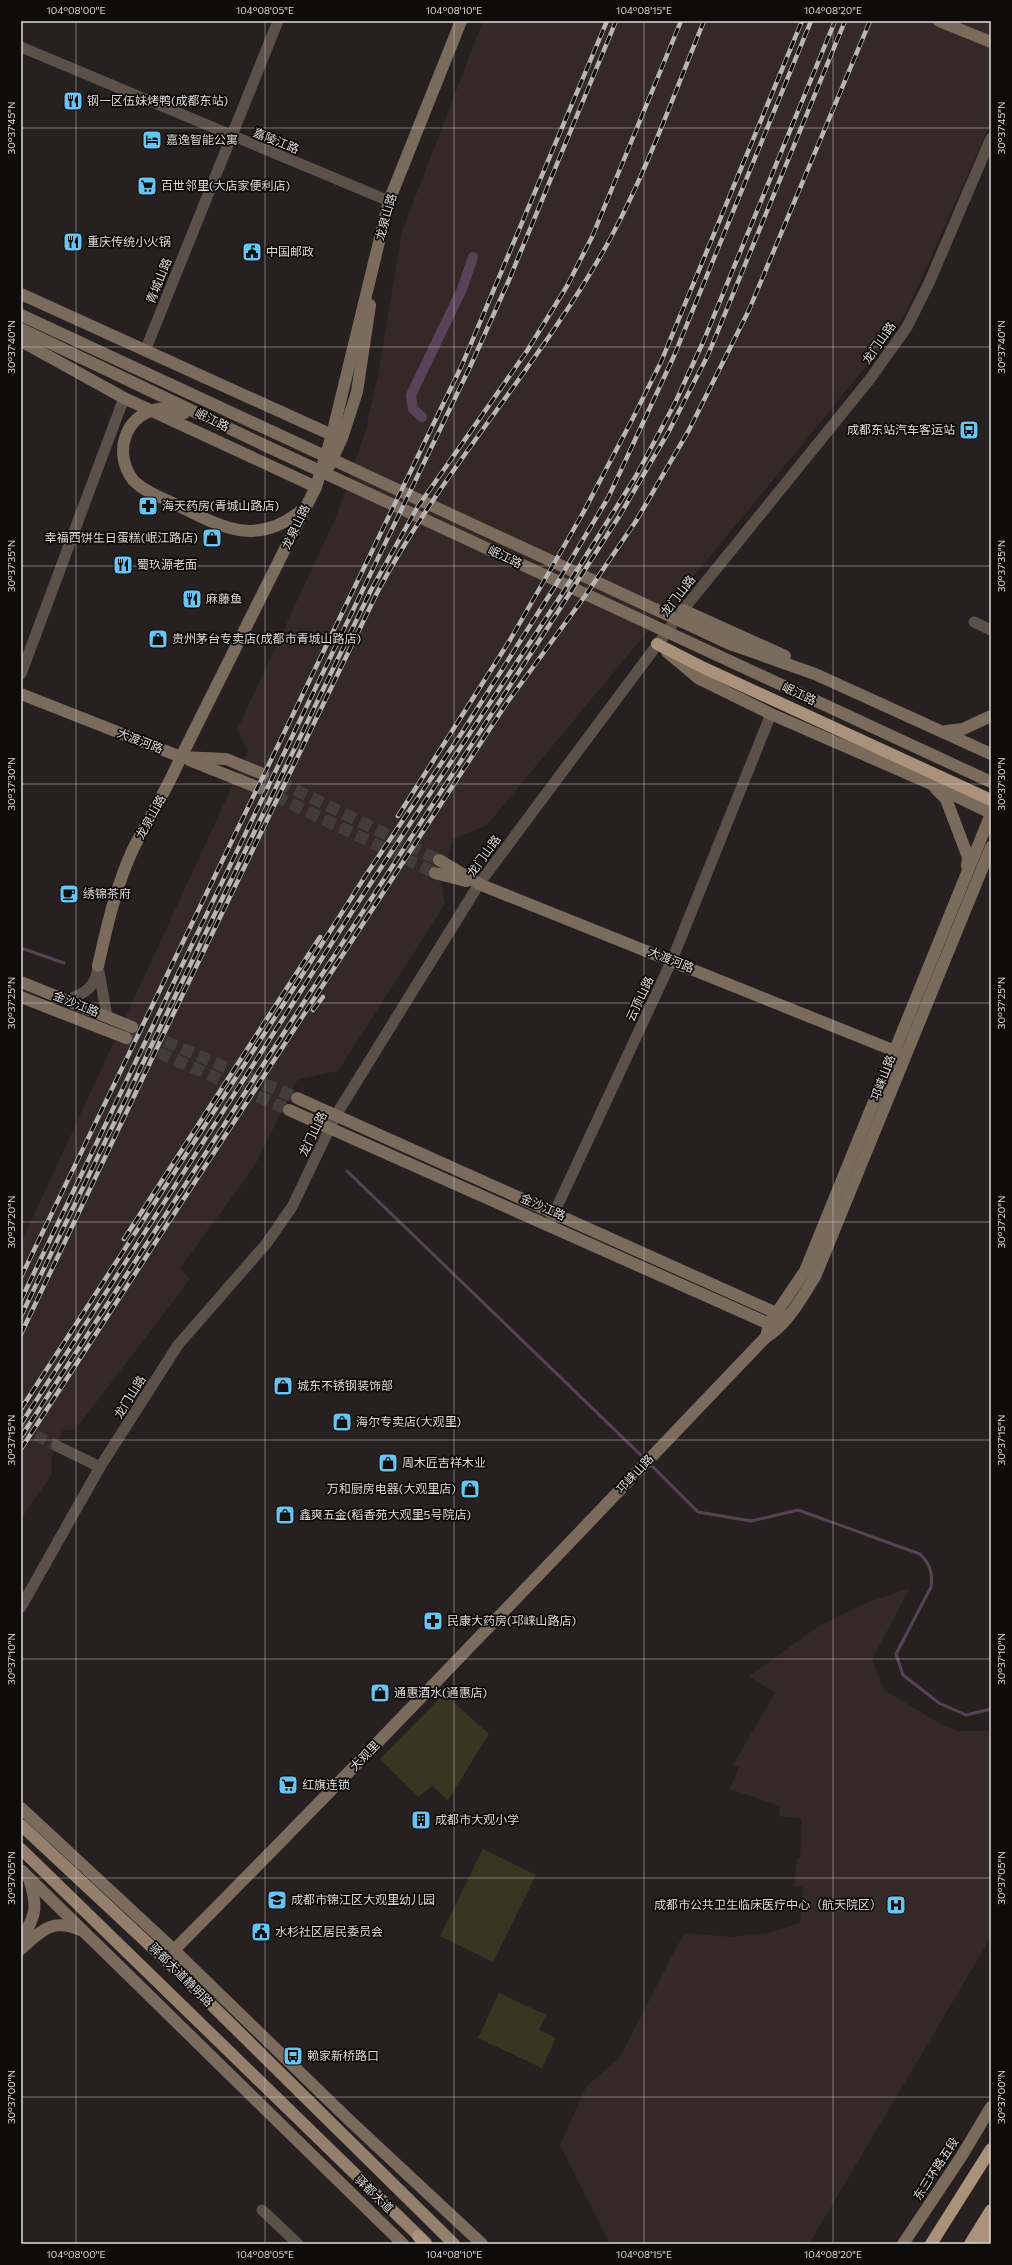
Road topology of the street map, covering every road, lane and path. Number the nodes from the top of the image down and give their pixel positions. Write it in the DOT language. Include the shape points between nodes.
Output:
graph roads {
  1 [pos="278,21"];
  2 [pos="455,21"];
  3 [pos="461,21"];
  4 [pos="468,21"];
  5 [pos="939,21"];
  6 [pos="961,21"];
  7 [pos="991,41"];
  8 [pos="21,47"];
  9 [pos="429,101"];
  10 [pos="233,137"];
  11 [pos="991,138"];
  12 [pos="389,201"];
  13 [pos="21,294"];
  14 [pos="21,315"];
  15 [pos="21,328"];
  16 [pos="21,341"];
  17 [pos="145,351"];
  18 [pos="21,352"];
  19 [pos="49,356"];
  20 [pos="124,398"];
  21 [pos="216,422"];
  22 [pos="332,435"];
  23 [pos="316,487"];
  24 [pos="682,610"];
  25 [pos="974,622"];
  26 [pos="991,630"];
  27 [pos="657,644"];
  28 [pos="21,674"];
  29 [pos="21,694"];
  30 [pos="771,714"];
  31 [pos="991,716"];
  32 [pos="946,731"];
  33 [pos="991,751"];
  34 [pos="991,754"];
  35 [pos="181,757"];
  36 [pos="263,774"];
  37 [pos="991,782"];
  38 [pos="929,783"];
  39 [pos="259,788"];
  40 [pos="991,800"];
  41 [pos="991,814"];
  42 [pos="991,847"];
  43 [pos="439,860"];
  44 [pos="991,870"];
  45 [pos="967,872"];
  46 [pos="435,873"];
  47 [pos="980,875"];
  48 [pos="479,884"];
  49 [pos="672,960"];
  50 [pos="98,966"];
  51 [pos="21,982"];
  52 [pos="21,997"];
  53 [pos="67,1000"];
  54 [pos="107,1016"];
  55 [pos="132,1027"];
  56 [pos="126,1038"];
  57 [pos="894,1050"];
  58 [pos="906,1056"];
  59 [pos="297,1098"];
  60 [pos="289,1110"];
  61 [pos="336,1115"];
  62 [pos="330,1127"];
  63 [pos="555,1213"];
  64 [pos="549,1224"];
  65 [pos="782,1316"];
  66 [pos="769,1324"];
  67 [pos="780,1328"];
  68 [pos="766,1337"];
  69 [pos="57,1446"];
  70 [pos="100,1467"];
  71 [pos="21,1607"];
  72 [pos="504,1613"];
  73 [pos="21,1808"];
  74 [pos="21,1825"];
  75 [pos="21,1849"];
  76 [pos="25,1873"];
  77 [pos="88,1933"];
  78 [pos="21,1943"];
  79 [pos="21,1950"];
  80 [pos="174,1950"];
  81 [pos="991,2107"];
  82 [pos="321,2143"];
  83 [pos="991,2149"];
  84 [pos="984,2160"];
  85 [pos="262,2210"];
  86 [pos="991,2210"];
  87 [pos="991,2224"];
  88 [pos="423,2241"];
  89 [pos="298,2244"];
  90 [pos="403,2244"];
  91 [pos="454,2244"];
  92 [pos="482,2244"];
  93 [pos="903,2244"];
  94 [pos="923,2244"];
  95 [pos="931,2244"];
  96 [pos="970,2244"];
  97 [pos="982,2244"];
  1 -- 10 [label="street, 青城山路"];
  2 -- 9 [label="street" via="433,75"];
  3 -- 9 [label="street, 龙泉山路"];
  4 -- 21 [label="street" via="392,205 377,262 357,392 321,485 304,509 273,528 256,532 240,531 215,524 154,494 134,481 124,463 122,448 124,436 142,414 158,408 171,409"];
  5 -- 7 [label="street"];
  6 -- 7 [label="street"];
  8 -- 10 [label="street, 嘉陵江路"];
  9 -- 12 [label="street, 龙泉山路"];
  10 -- 12 [label="street, 嘉陵江路"];
  10 -- 17 [label="street, 青城山路"];
  11 -- 24 [label="street, 龙门山路" via="929,283 907,327 870,378"];
  12 -- 22 [label="street, 龙泉山路"];
  13 -- 17 [label="street"];
  14 -- 34 [label="street, 岷江路" via="730,644 815,674"];
  15 -- 21 [label="street, 岷江路"];
  16 -- 19 [label="street, 岷江路"];
  17 -- 22 [label="street"];
  18 -- 19 [label="street"];
  19 -- 20 [label="street, 岷江路"];
  20 -- 23 [label="street, 岷江路"];
  20 -- 28 [label="street"];
  21 -- 37 [label="street, 岷江路"];
  22 -- 23 [label="street, 龙泉山路"];
  23 -- 35 [label="street, 龙泉山路"];
  24 -- 27 [label="street, 龙门山路"];
  24 -- 32 [label="street"];
  25 -- 26 [label="street"];
  27 -- 30 [label="street" via="698,678"];
  27 -- 40 [label="highway"];
  27 -- 48 [label="street, 龙门山路"];
  29 -- 35 [label="street, 大渡河路"];
  30 -- 38 [label="street"];
  30 -- 49 [label="street, 云顶山路"];
  31 -- 32 [label="street" via="963,729"];
  32 -- 33 [label="street"];
  35 -- 36 [label="street, 大渡河路" via="226,759"];
  35 -- 39 [label="street"];
  35 -- 50 [label="street, 龙泉山路" via="166,791 133,850 111,909"];
  38 -- 41 [label="street"];
  38 -- 45 [label="street" via="946,799 968,857"];
  41 -- 45 [label="street, 邛崃山路"];
  42 -- 47 [label="street, 邛崃山路"];
  43 -- 48 [label="street, 大渡河路"];
  44 -- 47 [label="street"];
  45 -- 57 [label="street, 邛崃山路"];
  46 -- 48 [label="street"];
  47 -- 58 [label="street, 邛崃山路"];
  48 -- 49 [label="street, 大渡河路"];
  48 -- 61 [label="street, 龙门山路"];
  49 -- 57 [label="street, 大渡河路"];
  49 -- 63 [label="street, 云顶山路"];
  50 -- 53 [label="street, 龙泉山路" via="95,983 88,991"];
  50 -- 54 [label="street"];
  51 -- 53 [label="street, 金沙江路"];
  52 -- 56 [label="street, 金沙江路"];
  53 -- 54 [label="street, 金沙江路"];
  54 -- 55 [label="street, 金沙江路"];
  57 -- 58 [label="street, 大渡河路"];
  57 -- 65 [label="street, 邛崃山路" via="805,1271"];
  58 -- 65 [label="street, 邛崃山路" via="816,1277"];
  59 -- 61 [label="street, 金沙江路"];
  60 -- 62 [label="street, 金沙江路"];
  61 -- 62 [label="street, 龙门山路"];
  61 -- 63 [label="street, 金沙江路"];
  62 -- 64 [label="street, 金沙江路"];
  62 -- 70 [label="street, 龙门山路" via="292,1207 266,1244 178,1345"];
  63 -- 64 [label="street, 云顶山路"];
  63 -- 65 [label="street, 金沙江路"];
  64 -- 66 [label="street, 金沙江路"];
  65 -- 66 [label="street, 邛崃山路"];
  65 -- 67 [label="street, 邛崃山路"];
  66 -- 67 [label="street, 金沙江路"];
  66 -- 68 [label="street, 邛崃山路"];
  67 -- 68 [label="street, 邛崃山路"];
  68 -- 72 [label="street, 邛崃山路"];
  69 -- 70 [label="street"];
  70 -- 71 [label="street, 龙门山路"];
  72 -- 80 [label="street, 大观里"];
  73 -- 80 [label="street"];
  74 -- 91 [label="main road, 驿都大道静明路" via="170,1964"];
  75 -- 82 [label="main road, 驿都大道静明路"];
  76 -- 77 [label="street"];
  76 -- 78 [label="street" via="36,1901 34,1914"];
  77 -- 79 [label="street" via="72,1925 57,1924 38,1934"];
  77 -- 90 [label="street"];
  80 -- 92 [label="street" via="348,2119"];
  81 -- 93 [label="street, 东三环路五段"];
  82 -- 88 [label="main road, 驿都大道"];
  83 -- 84 [label="highway"];
  84 -- 94 [label="highway"];
  84 -- 95 [label="highway"];
  85 -- 89 [label="street"];
  86 -- 96 [label="highway"];
  87 -- 97 [label="highway"];
}
